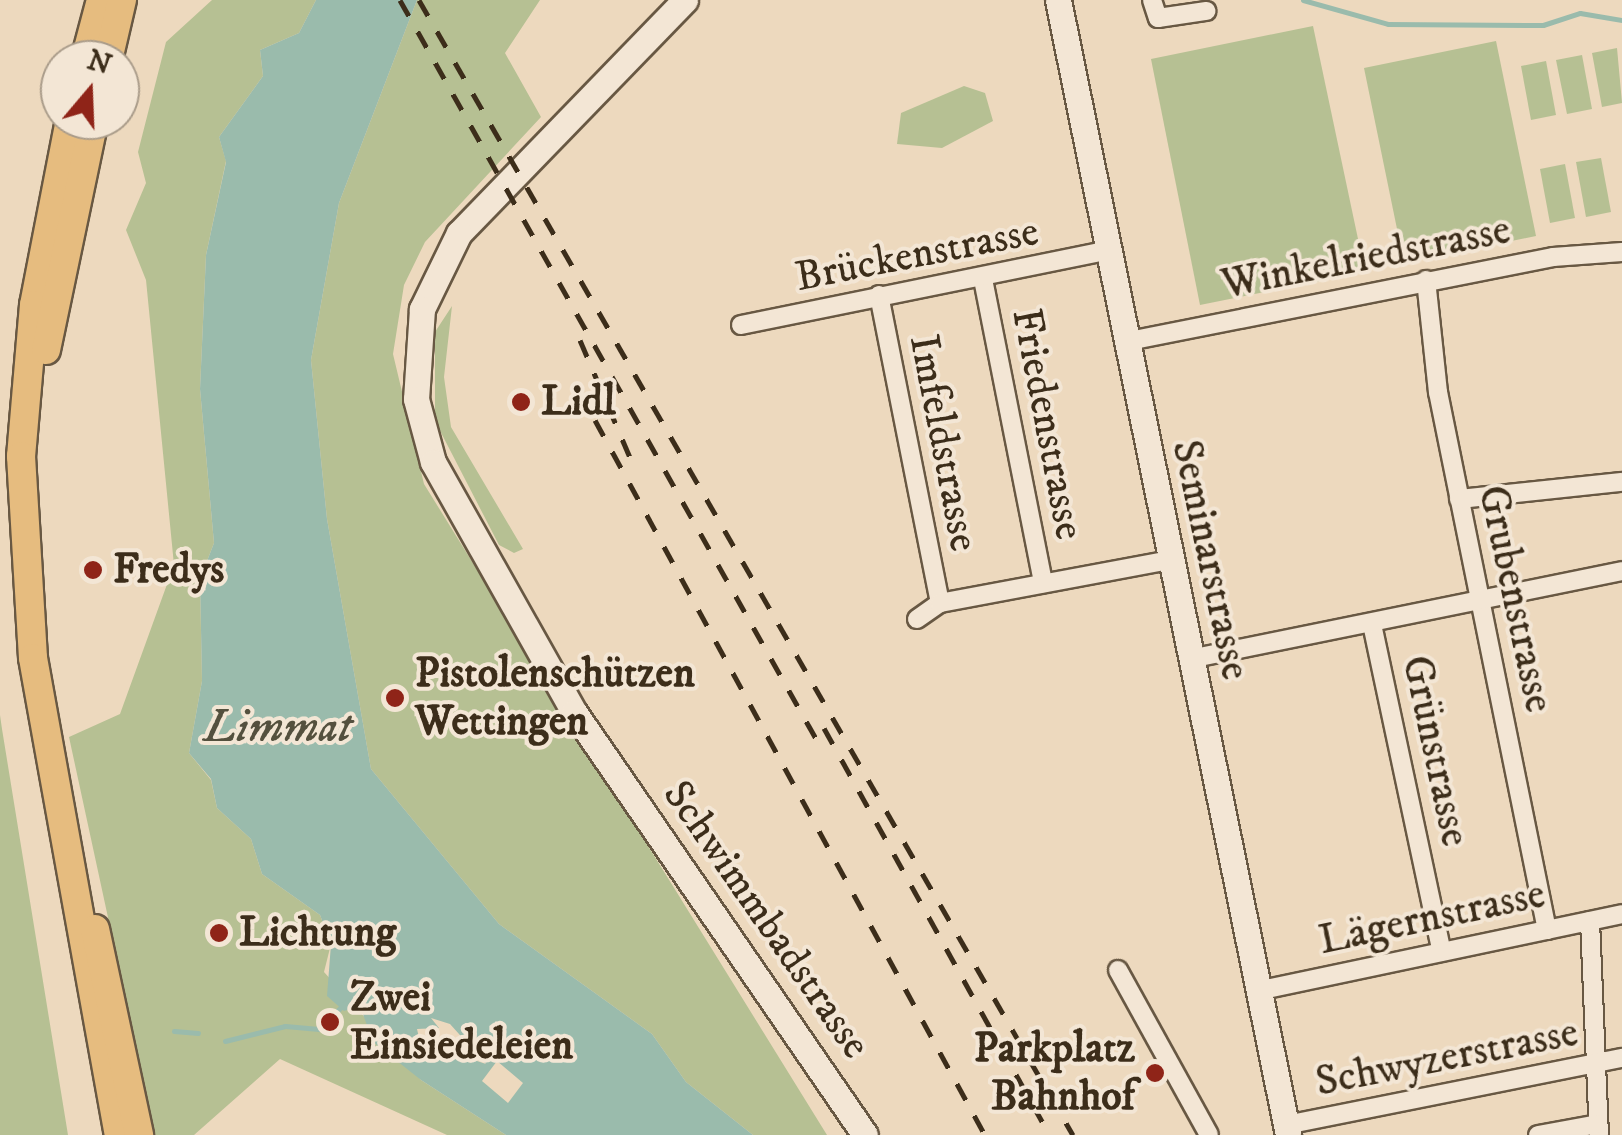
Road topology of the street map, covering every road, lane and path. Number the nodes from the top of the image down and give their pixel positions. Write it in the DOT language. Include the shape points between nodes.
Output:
graph roads {
  1 [pos="101,0"];
  2 [pos="122,0"];
  3 [pos="685,0"];
  4 [pos="1058,0"];
  5 [pos="1152,0"];
  6 [pos="1206,10"];
  7 [pos="90,40"];
  8 [pos="113,40"];
  9 [pos="66,140"];
  10 [pos="90,140"];
  11 [pos="1106,251"];
  12 [pos="1622,252"];
  13 [pos="983,279"];
  14 [pos="1426,280"];
  15 [pos="879,296"];
  16 [pos="741,326"];
  17 [pos="1124,342"];
  18 [pos="1622,482"];
  19 [pos="1459,499"];
  20 [pos="26,500"];
  21 [pos="1169,560"];
  22 [pos="1622,572"];
  23 [pos="1043,583"];
  24 [pos="1480,600"];
  25 [pos="940,603"];
  26 [pos="917,620"];
  27 [pos="1372,624"];
  28 [pos="1190,660"];
  29 [pos="1622,914"];
  30 [pos="1590,921"];
  31 [pos="1547,930"];
  32 [pos="1442,952"];
  33 [pos="1118,970"];
  34 [pos="1257,990"];
  35 [pos="1622,1058"];
  36 [pos="1597,1064"];
  37 [pos="1287,1130"];
  38 [pos="1598,1130"];
  39 [pos="124,1134"];
  40 [pos="865,1135"];
  41 [pos="1209,1135"];
  42 [pos="1538,1135"];
  1 -- 7 [label="main road"];
  2 -- 8 [label="main road"];
  3 -- 40 [label="main road, Schwimmbadstrasse" via="458,233 422,309 416,399 433,462 574,712"];
  4 -- 11 [label="main road, Seminarstrasse"];
  5 -- 6 [label="street" via="1158,18"];
  9 -- 20 [label="main road" via="34,306"];
  10 -- 20 [label="main road" via="56,292"];
  11 -- 13 [label="street, Brückenstrasse"];
  11 -- 17 [label="main road, Seminarstrasse"];
  12 -- 14 [label="street, Winkelriedstrasse"];
  13 -- 15 [label="street, Brückenstrasse"];
  13 -- 23 [label="street, Friedenstrasse"];
  14 -- 17 [label="street, Winkelriedstrasse"];
  14 -- 19 [label="street, Grubenstrasse"];
  15 -- 16 [label="street, Brückenstrasse"];
  15 -- 25 [label="street, Imfeldstrasse"];
  17 -- 21 [label="main road, Seminarstrasse"];
  18 -- 19 [label="street"];
  19 -- 24 [label="street, Grubenstrasse"];
  20 -- 39 [label="main road" via="33,658 70,862 89,905"];
  21 -- 23 [label="street"];
  21 -- 28 [label="main road, Seminarstrasse"];
  22 -- 24 [label="street"];
  23 -- 25 [label="street"];
  24 -- 27 [label="street"];
  24 -- 31 [label="street, Grubenstrasse"];
  25 -- 26 [label="street"];
  27 -- 28 [label="street"];
  27 -- 32 [label="street, Grünstrasse"];
  28 -- 34 [label="main road, Seminarstrasse"];
  29 -- 30 [label="street, Lägernstrasse"];
  30 -- 31 [label="street, Lägernstrasse"];
  30 -- 36 [label="street"];
  31 -- 32 [label="street, Lägernstrasse"];
  32 -- 34 [label="street, Lägernstrasse"];
  33 -- 41 [label="street"];
  34 -- 37 [label="main road, Seminarstrasse"];
  35 -- 36 [label="street, Schwyzerstrasse"];
  36 -- 37 [label="street, Schwyzerstrasse"];
  36 -- 38 [label="street"];
  38 -- 42 [label="street"];
}
